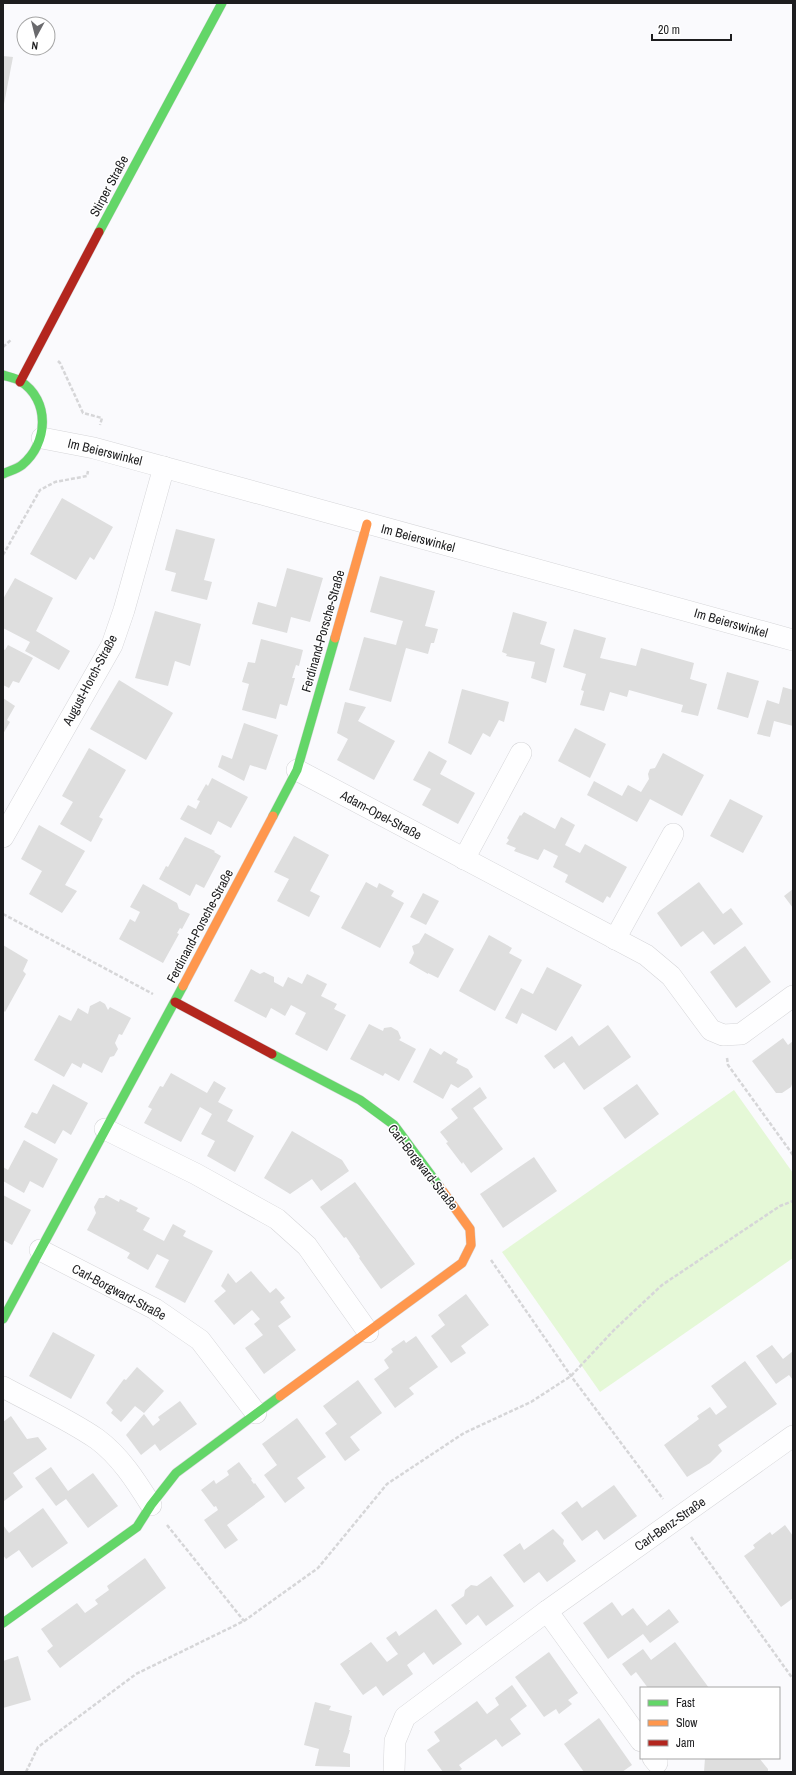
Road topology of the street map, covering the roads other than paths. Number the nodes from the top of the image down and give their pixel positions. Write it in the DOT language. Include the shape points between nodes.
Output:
graph roads {
  1 [pos="222,3"];
  2 [pos="3,375"];
  3 [pos="20,382"];
  4 [pos="42,438"];
  5 [pos="164,467"];
  6 [pos="3,474"];
  7 [pos="367,524"];
  8 [pos="793,640"];
  9 [pos="521,752"];
  10 [pos="297,770"];
  11 [pos="674,834"];
  12 [pos="3,837"];
  13 [pos="464,859"];
  14 [pos="615,939"];
  15 [pos="793,996"];
  16 [pos="175,1002"];
  17 [pos="105,1129"];
  18 [pos="40,1250"];
  19 [pos="3,1318"];
  20 [pos="368,1332"];
  21 [pos="3,1387"];
  22 [pos="256,1413"];
  23 [pos="793,1436"];
  24 [pos="151,1505"];
  25 [pos="547,1611"];
  26 [pos="3,1623"];
  27 [pos="640,1740"];
  28 [pos="394,1772"];
  1 -- 3 [label="street, Stirper Straße"];
  2 -- 3 [label="street"];
  3 -- 4 [label="street" via="32,392 40,406 44,422"];
  4 -- 5 [label="street, Im Beierswinkel" via="94,448"];
  4 -- 6 [label="street" via="36,453 25,464"];
  5 -- 7 [label="street, Im Beierswinkel"];
  5 -- 12 [label="street, August-Horch-Straße" via="112,645"];
  7 -- 8 [label="street, Im Beierswinkel"];
  7 -- 10 [label="street, Ferdinand-Porsche-Straße"];
  9 -- 13 [label="street"];
  10 -- 13 [label="street, Adam-Opel-Straße"];
  10 -- 16 [label="street, Ferdinand-Porsche-Straße"];
  11 -- 14 [label="street"];
  13 -- 14 [label="street, Adam-Opel-Straße"];
  14 -- 15 [label="street, Adam-Opel-Straße" via="646,955 671,976 711,1030 723,1035 741,1034"];
  16 -- 17 [label="street, Ferdinand-Porsche-Straße"];
  16 -- 20 [label="street, Carl-Borgward-Straße" via="360,1100 394,1125 470,1229 472,1245 462,1263"];
  17 -- 18 [label="street, Ferdinand-Porsche-Straße"];
  17 -- 20 [label="street" via="196,1174 277,1219 307,1246"];
  18 -- 19 [label="street, Ferdinand-Porsche-Straße"];
  18 -- 22 [label="street, Carl-Borgward-Straße" via="155,1309 200,1340"];
  20 -- 22 [label="street"];
  21 -- 24 [label="street" via="98,1440 137,1482"];
  22 -- 24 [label="street" via="176,1473"];
  23 -- 25 [label="street, Carl-Benz-Straße"];
  24 -- 26 [label="street" via="136,1527"];
  25 -- 27 [label="street"];
  25 -- 28 [label="street, Carl-Benz-Straße" via="405,1717 395,1740"];
}
